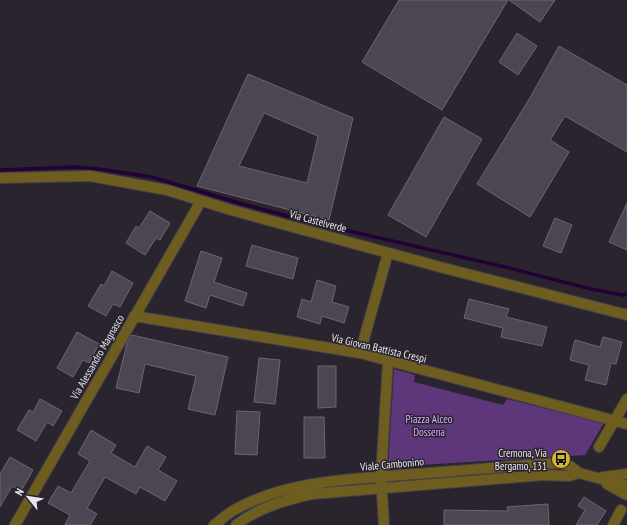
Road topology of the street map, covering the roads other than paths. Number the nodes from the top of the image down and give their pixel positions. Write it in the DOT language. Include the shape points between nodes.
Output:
graph roads {
  1 [pos="0,178"];
  2 [pos="201,201"];
  3 [pos="388,253"];
  4 [pos="627,315"];
  5 [pos="134,316"];
  6 [pos="360,353"];
  7 [pos="388,361"];
  8 [pos="627,399"];
  9 [pos="615,420"];
  10 [pos="627,424"];
  11 [pos="599,447"];
  12 [pos="578,473"];
  13 [pos="627,474"];
  14 [pos="381,477"];
  15 [pos="597,478"];
  16 [pos="627,486"];
  17 [pos="382,488"];
  18 [pos="627,495"];
  19 [pos="621,510"];
  20 [pos="15,525"];
  21 [pos="214,525"];
  22 [pos="236,525"];
  23 [pos="384,525"];
  24 [pos="613,525"];
  1 -- 2 [label="street, Via Castelverde" via="90,176 167,190"];
  2 -- 3 [label="street, Via Castelverde"];
  2 -- 5 [label="street, Via Alessandro Magnasco"];
  3 -- 4 [label="street, Via Castelverde"];
  3 -- 6 [label="street"];
  5 -- 6 [label="street, Via Giovan Battista Crespi"];
  5 -- 20 [label="street, Via Alessandro Magnasco"];
  6 -- 7 [label="street, Via Giovan Battista Crespi"];
  7 -- 9 [label="street, Via Giovan Battista Crespi"];
  7 -- 14 [label="street"];
  8 -- 9 [label="street"];
  9 -- 10 [label="street, Via Giovan Battista Crespi"];
  9 -- 11 [label="street"];
  12 -- 14 [label="street, Viale Cambonino" via="570,466 560,463"];
  12 -- 15 [label="street, Viale Cambonino"];
  12 -- 17 [label="street, Viale Cambonino" via="569,476 542,475"];
  13 -- 15 [label="street"];
  14 -- 17 [label="street"];
  14 -- 21 [label="street, Viale Cambonino" via="313,483 290,488 260,497 235,509"];
  15 -- 16 [label="street"];
  15 -- 18 [label="street"];
  17 -- 22 [label="street, Viale Cambonino" via="312,494 292,499 266,508"];
  17 -- 23 [label="street"];
  19 -- 24 [label="street"];
}
